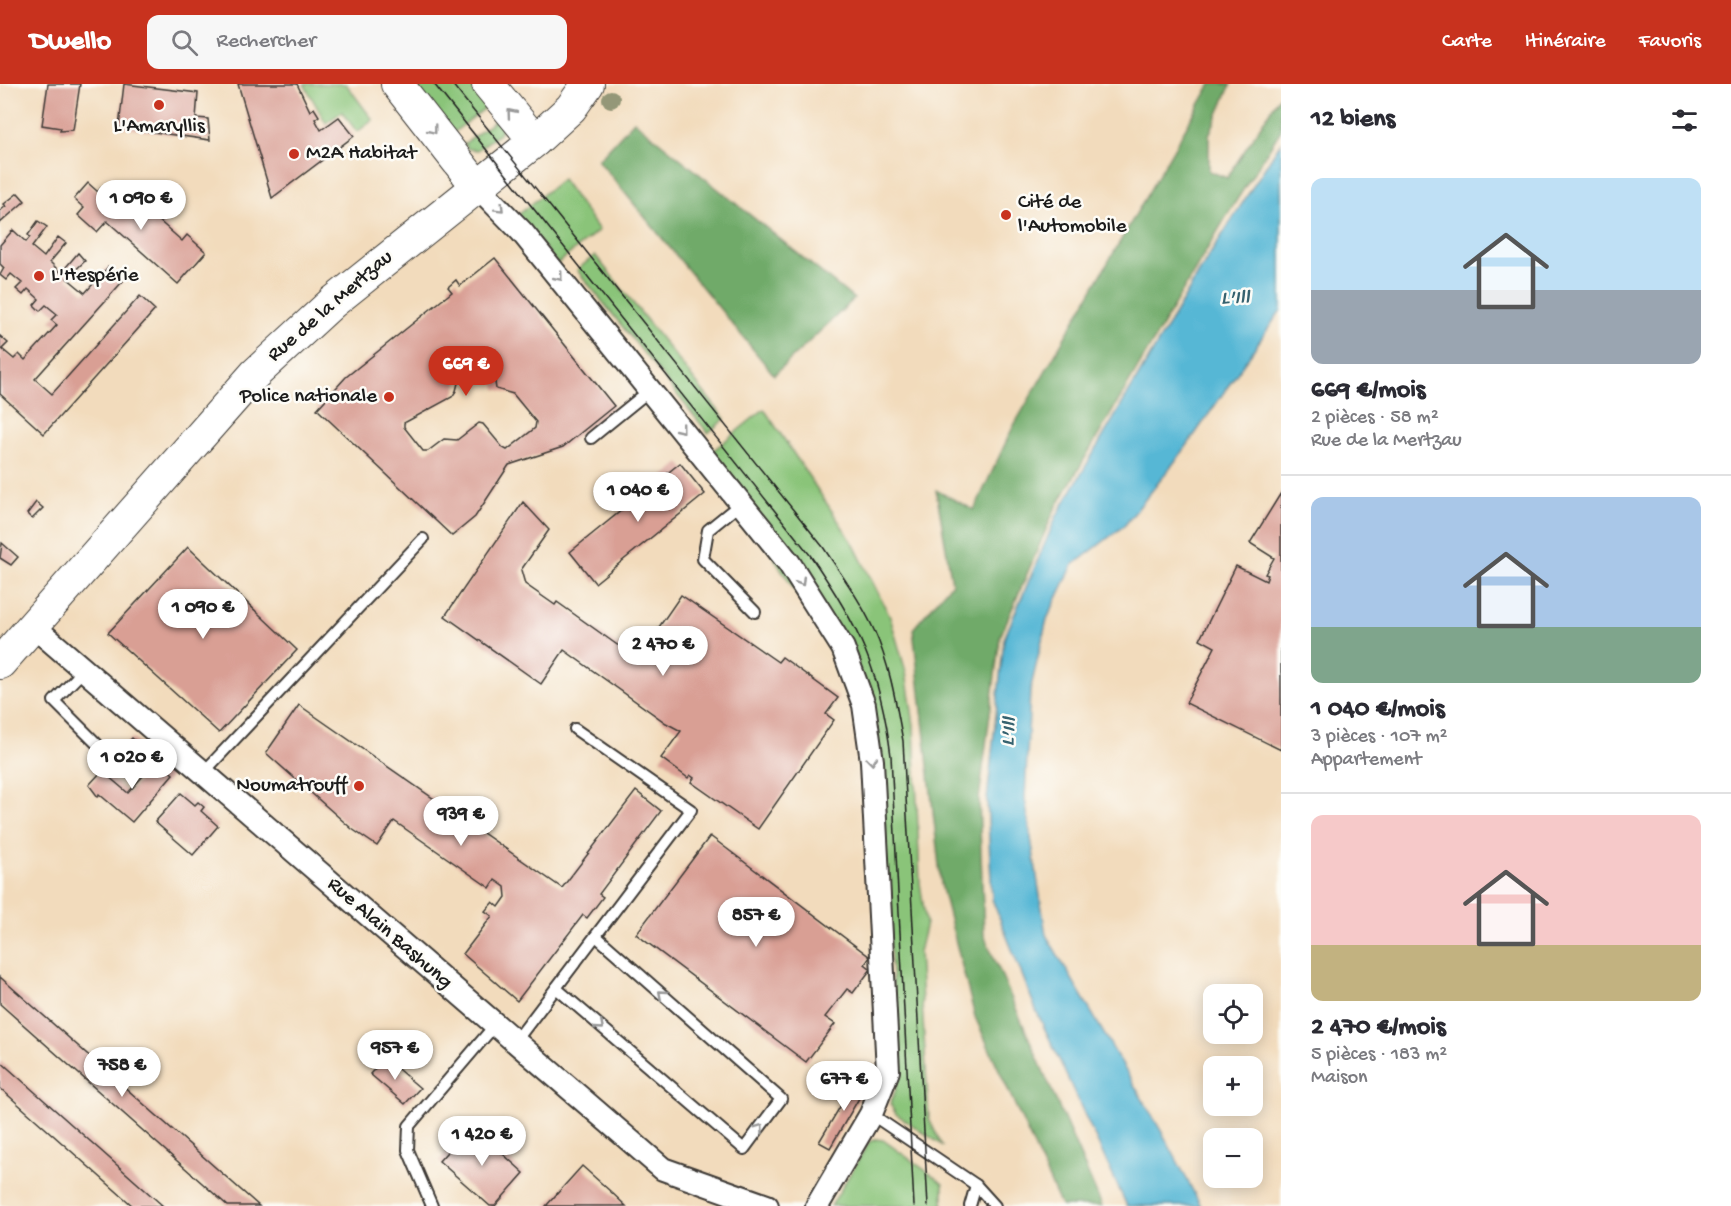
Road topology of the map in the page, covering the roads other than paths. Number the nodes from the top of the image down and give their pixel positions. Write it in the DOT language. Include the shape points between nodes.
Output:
graph roads {
  1 [pos="396,84"];
  2 [pos="488,84"];
  3 [pos="588,84"];
  4 [pos="535,141"];
  5 [pos="477,186"];
  6 [pos="650,390"];
  7 [pos="591,438"];
  8 [pos="740,504"];
  9 [pos="423,539"];
  10 [pos="755,612"];
  11 [pos="32,626"];
  12 [pos="0,663"];
  13 [pos="83,671"];
  14 [pos="575,729"];
  15 [pos="100,747"];
  16 [pos="202,773"];
  17 [pos="596,936"];
  18 [pos="556,988"];
  19 [pos="495,1025"];
  20 [pos="515,1042"];
  21 [pos="871,1114"];
  22 [pos="975,1185"];
  23 [pos="432,1206"];
  24 [pos="767,1206"];
  25 [pos="817,1206"];
  26 [pos="970,1206"];
  27 [pos="995,1206"];
  1 -- 5 [label="main road, one-way"];
  4 -- 2 [label="main road, one-way"];
  3 -- 4 [label="main road, Rue de la Mertzau" via="571,108"];
  4 -- 5 [label="main road, Rue de la Mertzau"];
  5 -- 6 [label="street, one-way" via="504,211"];
  5 -- 11 [label="main road, Rue de la Mertzau" via="332,303 255,374"];
  6 -- 7 [label="lane"];
  6 -- 8 [label="street, one-way"];
  8 -- 10 [label="lane" via="708,530 703,559"];
  8 -- 21 [label="street, one-way" via="789,562 843,648 864,705 872,761 888,1071"];
  9 -- 16 [label="lane"];
  11 -- 12 [label="main road, Rue de la Mertzau"];
  11 -- 13 [label="street, Rue Alain Bashung"];
  13 -- 15 [label="lane" via="54,701"];
  13 -- 16 [label="street, Rue Alain Bashung"];
  14 -- 17 [label="lane" via="691,810"];
  16 -- 19 [label="street, Rue Alain Bashung"];
  17 -- 18 [label="lane"];
  18 -- 17 [label="lane, one-way" via="744,1149 781,1099"];
  18 -- 20 [label="lane"];
  19 -- 20 [label="street, Rue Alain Bashung"];
  19 -- 23 [label="lane" via="409,1126 408,1150"];
  20 -- 24 [label="street, Rue Alain Bashung" via="663,1169"];
  21 -- 22 [label="lane"];
  21 -- 25 [label="street"];
  22 -- 26 [label="lane"];
  22 -- 27 [label="lane"];
}
